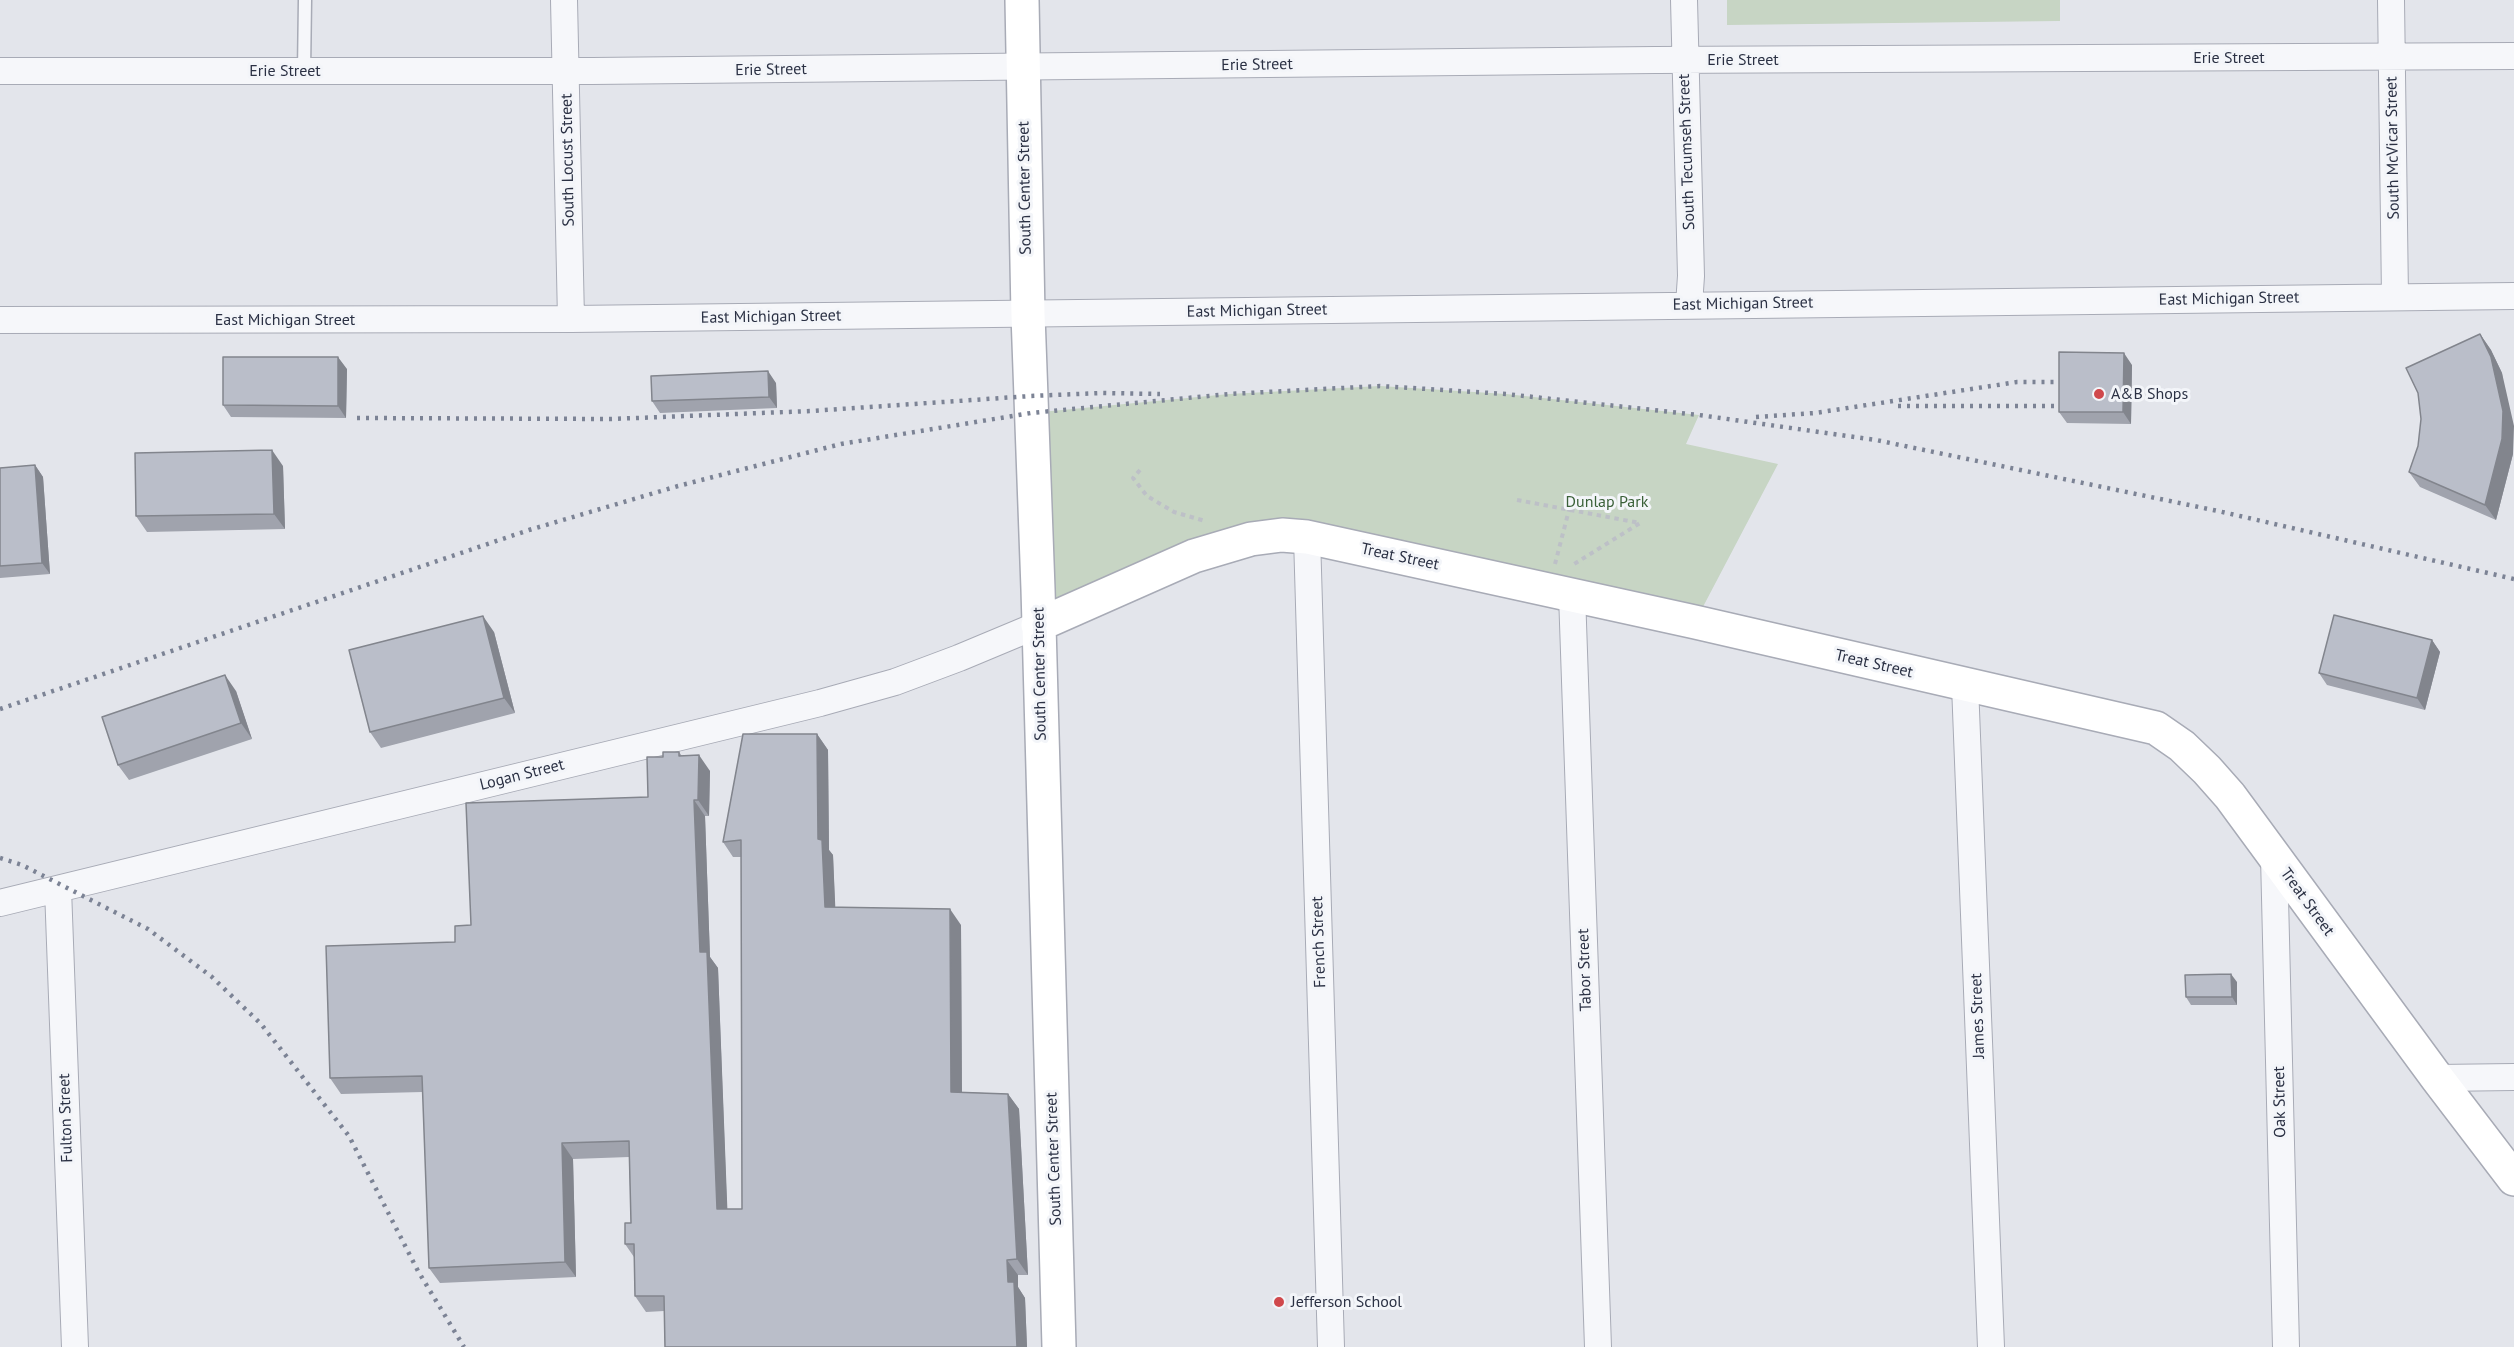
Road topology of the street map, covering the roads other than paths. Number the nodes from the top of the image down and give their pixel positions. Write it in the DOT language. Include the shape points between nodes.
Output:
graph roads {
  1 [pos="305,0"];
  2 [pos="564,0"];
  3 [pos="1022,0"];
  4 [pos="1684,0"];
  5 [pos="2391,0"];
  6 [pos="2514,56"];
  7 [pos="2392,57"];
  8 [pos="1684,60"];
  9 [pos="1023,67"];
  10 [pos="0,71"];
  11 [pos="304,71"];
  12 [pos="566,71"];
  13 [pos="2514,296"];
  14 [pos="2395,297"];
  15 [pos="1689,305"];
  16 [pos="1028,315"];
  17 [pos="571,319"];
  18 [pos="0,320"];
  19 [pos="1307,537"];
  20 [pos="1571,581"];
  21 [pos="1038,625"];
  22 [pos="1965,685"];
  23 [pos="2274,857"];
  24 [pos="58,889"];
  25 [pos="0,903"];
  26 [pos="2514,1077"];
  27 [pos="2437,1078"];
  28 [pos="2514,1179"];
  29 [pos="75,1347"];
  30 [pos="1059,1347"];
  31 [pos="1331,1347"];
  32 [pos="1598,1347"];
  33 [pos="1991,1347"];
  34 [pos="2286,1347"];
  1 -- 11 [label="lane"];
  2 -- 12 [label="street, South Locust Street"];
  3 -- 9 [label="street, South Center Street"];
  4 -- 8 [label="street, South Tecumseh Street"];
  5 -- 7 [label="street, South McVicar Street"];
  6 -- 7 [label="street, Erie Street"];
  7 -- 8 [label="street, Erie Street"];
  7 -- 14 [label="street, South McVicar Street"];
  8 -- 9 [label="street, Erie Street"];
  8 -- 15 [label="street, South Tecumseh Street"];
  9 -- 12 [label="street, Erie Street"];
  9 -- 16 [label="street, South Center Street"];
  10 -- 11 [label="street, Erie Street"];
  11 -- 12 [label="street, Erie Street"];
  12 -- 17 [label="street, South Locust Street"];
  13 -- 14 [label="street, East Michigan Street"];
  14 -- 15 [label="street, East Michigan Street"];
  15 -- 16 [label="street, East Michigan Street"];
  16 -- 17 [label="street, East Michigan Street"];
  16 -- 21 [label="street, South Center Street"];
  17 -- 18 [label="street, East Michigan Street"];
  19 -- 20 [label="street, Treat Street"];
  19 -- 21 [label="street, Treat Street" via="1251,539 1194,556"];
  19 -- 31 [label="street, French Street"];
  20 -- 22 [label="street, Treat Street"];
  20 -- 32 [label="street, Tabor Street"];
  21 -- 24 [label="street, Logan Street" via="895,682 820,703"];
  21 -- 30 [label="street, South Center Street"];
  22 -- 23 [label="street, Treat Street" via="2156,728 2207,770"];
  22 -- 33 [label="street, James Street"];
  23 -- 27 [label="street, Treat Street"];
  23 -- 34 [label="street, Oak Street"];
  24 -- 25 [label="street, Logan Street"];
  24 -- 29 [label="street, Fulton Street"];
  26 -- 27 [label="street"];
  27 -- 28 [label="street, Treat Street"];
}
